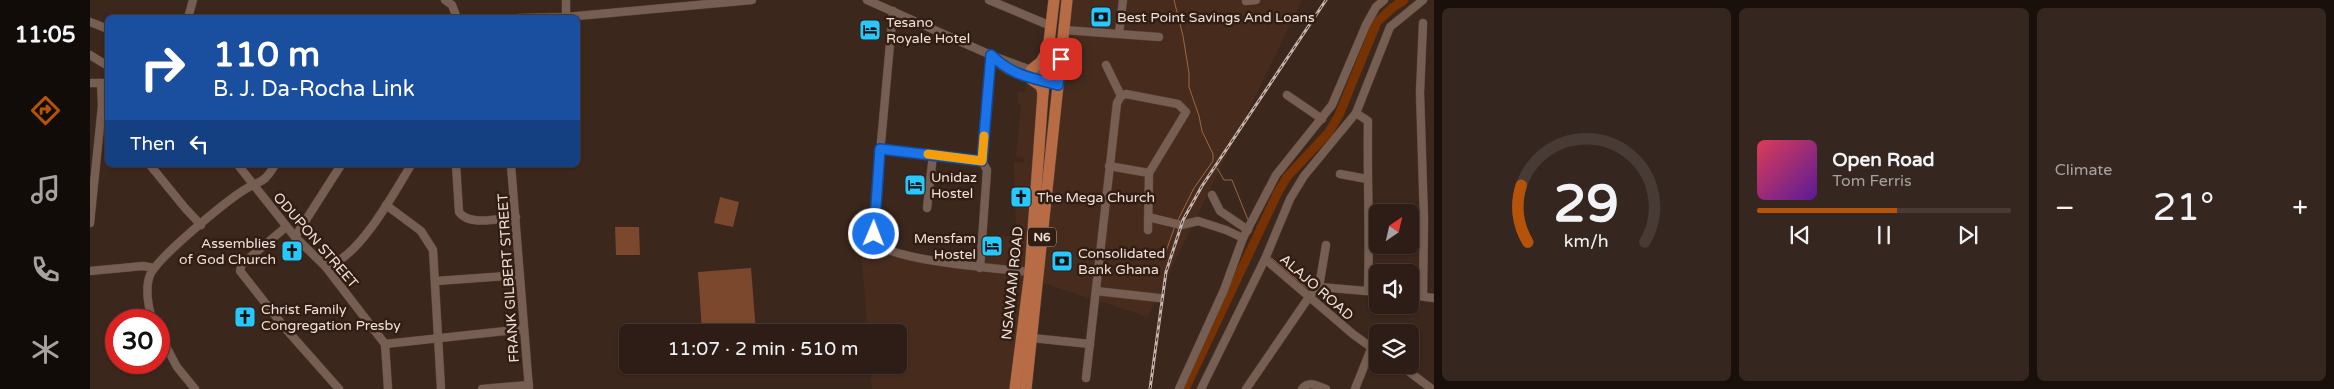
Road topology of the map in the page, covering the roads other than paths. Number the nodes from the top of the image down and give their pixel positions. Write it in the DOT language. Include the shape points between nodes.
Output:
graph roads {
  1 [pos="193,0"];
  2 [pos="445,0"];
  3 [pos="566,0"];
  4 [pos="752,0"];
  5 [pos="868,0"];
  6 [pos="989,0"];
  7 [pos="1054,0"];
  8 [pos="1067,0"];
  9 [pos="1123,0"];
  10 [pos="1256,0"];
  11 [pos="1384,0"];
  12 [pos="1423,0"];
  13 [pos="1246,1"];
  14 [pos="657,4"];
  15 [pos="893,12"];
  16 [pos="189,15"];
  17 [pos="456,15"];
  18 [pos="566,15"];
  19 [pos="580,15"];
  20 [pos="90,22"];
  21 [pos="1423,23"];
  22 [pos="1051,26"];
  23 [pos="105,28"];
  24 [pos="1064,30"];
  25 [pos="1119,33"];
  26 [pos="1159,37"];
  27 [pos="1048,50"];
  28 [pos="90,55"];
  29 [pos="992,56"];
  30 [pos="105,64"];
  31 [pos="1106,65"];
  32 [pos="1031,74"];
  33 [pos="1058,80"];
  34 [pos="90,83"];
  35 [pos="104,83"];
  36 [pos="1045,83"];
  37 [pos="1287,95"];
  38 [pos="1120,98"];
  39 [pos="1356,113"];
  40 [pos="1322,119"];
  41 [pos="880,149"];
  42 [pos="933,155"];
  43 [pos="982,161"];
  44 [pos="1109,166"];
  45 [pos="152,167"];
  46 [pos="240,167"];
  47 [pos="274,167"];
  48 [pos="340,167"];
  49 [pos="410,167"];
  50 [pos="456,167"];
  51 [pos="511,167"];
  52 [pos="1149,173"];
  53 [pos="1340,174"];
  54 [pos="1367,179"];
  55 [pos="254,185"];
  56 [pos="1212,195"];
  57 [pos="386,205"];
  58 [pos="927,208"];
  59 [pos="516,217"];
  60 [pos="1148,217"];
  61 [pos="90,223"];
  62 [pos="201,225"];
  63 [pos="286,227"];
  64 [pos="1148,230"];
  65 [pos="1248,230"];
  66 [pos="295,237"];
  67 [pos="1243,238"];
  68 [pos="1326,245"];
  69 [pos="1265,259"];
  70 [pos="325,266"];
  71 [pos="154,268"];
  72 [pos="980,268"];
  73 [pos="90,271"];
  74 [pos="1030,272"];
  75 [pos="519,275"];
  76 [pos="436,281"];
  77 [pos="1319,287"];
  78 [pos="1368,290"];
  79 [pos="1096,291"];
  80 [pos="1419,296"];
  81 [pos="1423,296"];
  82 [pos="1308,297"];
  83 [pos="1159,298"];
  84 [pos="1434,298"];
  85 [pos="151,309"];
  86 [pos="523,329"];
  87 [pos="439,337"];
  88 [pos="1032,338"];
  89 [pos="385,344"];
  90 [pos="1090,344"];
  91 [pos="1369,346"];
  92 [pos="170,354"];
  93 [pos="1369,360"];
  94 [pos="1412,374"];
  95 [pos="1086,378"];
  96 [pos="529,387"];
  97 [pos="195,389"];
  98 [pos="339,389"];
  99 [pos="388,389"];
  100 [pos="441,389"];
  101 [pos="482,389"];
  102 [pos="1016,389"];
  103 [pos="1026,389"];
  104 [pos="1179,389"];
  105 [pos="1201,389"];
  106 [pos="1246,389"];
  107 [pos="1302,389"];
  108 [pos="1326,389"];
  109 [pos="1355,389"];
  110 [pos="1432,389"];
  1 -- 16 [label="street"];
  2 -- 17 [label="street" via="452,5"];
  3 -- 18 [label="street"];
  4 -- 14 [label="street"];
  5 -- 15 [label="street"];
  6 -- 22 [label="street"];
  7 -- 22 [label="highway, NSAWAM ROAD / N6"];
  8 -- 24 [label="highway, NSAWAM ROAD / N6"];
  9 -- 25 [label="street"];
  10 -- 13 [label="street"];
  11 -- 40 [label="street" via="1366,25 1336,97"];
  12 -- 39 [label="street" via="1390,27"];
  14 -- 19 [label="street"];
  15 -- 29 [label="street"];
  15 -- 41 [label="street"];
  20 -- 23 [label="street"];
  21 -- 81 [label="street" via="1420,93"];
  22 -- 27 [label="highway, NSAWAM ROAD / N6"];
  24 -- 25 [label="street"];
  24 -- 33 [label="highway, NSAWAM ROAD / N6"];
  25 -- 26 [label="street"];
  27 -- 32 [label="highway"];
  27 -- 36 [label="highway, NSAWAM ROAD / N6"];
  28 -- 30 [label="street"];
  29 -- 32 [label="street" via="1004,68"];
  29 -- 43 [label="street"];
  31 -- 38 [label="street"];
  32 -- 36 [label="street"];
  32 -- 36 [label="highway" via="1041,86"];
  33 -- 36 [label="street"];
  33 -- 88 [label="highway, NSAWAM ROAD / N6"];
  34 -- 35 [label="street"];
  35 -- 61 [label="street"];
  36 -- 74 [label="highway, NSAWAM ROAD / N6"];
  37 -- 40 [label="street"];
  38 -- 44 [label="street"];
  38 -- 52 [label="street" via="1126,94 1161,99 1178,104 1186,112"];
  39 -- 54 [label="street" via="1368,121"];
  39 -- 69 [label="street" via="1304,176 1290,199"];
  40 -- 65 [label="street" via="1282,167"];
  41 -- 42 [label="street"];
  41 -- 72 [label="street" via="874,220 878,244 890,252"];
  42 -- 43 [label="street"];
  42 -- 58 [label="street"];
  43 -- 72 [label="street" via="987,170"];
  44 -- 52 [label="street"];
  44 -- 79 [label="street"];
  45 -- 62 [label="street"];
  46 -- 55 [label="street, ODUPON STREET"];
  47 -- 55 [label="street" via="262,183"];
  48 -- 66 [label="street"];
  49 -- 57 [label="street"];
  50 -- 59 [label="street" via="459,212 463,218"];
  51 -- 59 [label="street, FRANK GILBERT STREET"];
  52 -- 60 [label="street"];
  53 -- 54 [label="street"];
  54 -- 78 [label="street"];
  55 -- 62 [label="street"];
  55 -- 63 [label="street, ODUPON STREET"];
  56 -- 65 [label="street" via="1220,211"];
  57 -- 70 [label="street" via="348,253 336,264"];
  57 -- 76 [label="street" via="417,227 429,240"];
  59 -- 75 [label="street, FRANK GILBERT STREET"];
  60 -- 64 [label="street"];
  60 -- 67 [label="street" via="1181,225 1198,221"];
  62 -- 71 [label="street"];
  63 -- 66 [label="street, ODUPON STREET"];
  63 -- 98 [label="street" via="242,264 240,271"];
  65 -- 67 [label="street"];
  66 -- 70 [label="street, ODUPON STREET"];
  67 -- 104 [label="street" via="1224,290"];
  68 -- 77 [label="street"];
  69 -- 82 [label="street, ALAJO ROAD"];
  69 -- 105 [label="street"];
  70 -- 89 [label="street, ODUPON STREET"];
  71 -- 73 [label="street" via="142,266"];
  71 -- 85 [label="street" via="148,286"];
  72 -- 74 [label="street"];
  74 -- 102 [label="highway, NSAWAM ROAD / N6"];
  75 -- 76 [label="street"];
  75 -- 86 [label="street, FRANK GILBERT STREET"];
  76 -- 87 [label="street"];
  77 -- 78 [label="street"];
  77 -- 82 [label="street"];
  79 -- 83 [label="street"];
  79 -- 90 [label="street"];
  80 -- 81 [label="street"];
  81 -- 84 [label="street"];
  82 -- 91 [label="street, ALAJO ROAD"];
  82 -- 106 [label="street"];
  86 -- 87 [label="street"];
  86 -- 96 [label="street, FRANK GILBERT STREET"];
  87 -- 89 [label="street"];
  87 -- 100 [label="street"];
  88 -- 90 [label="street"];
  88 -- 103 [label="highway, NSAWAM ROAD / N6"];
  89 -- 99 [label="street"];
  90 -- 95 [label="street"];
  92 -- 97 [label="street"];
  93 -- 109 [label="street"];
  94 -- 110 [label="street"];
  96 -- 101 [label="street"];
  107 -- 108 [label="street" via="1311,384"];
}
